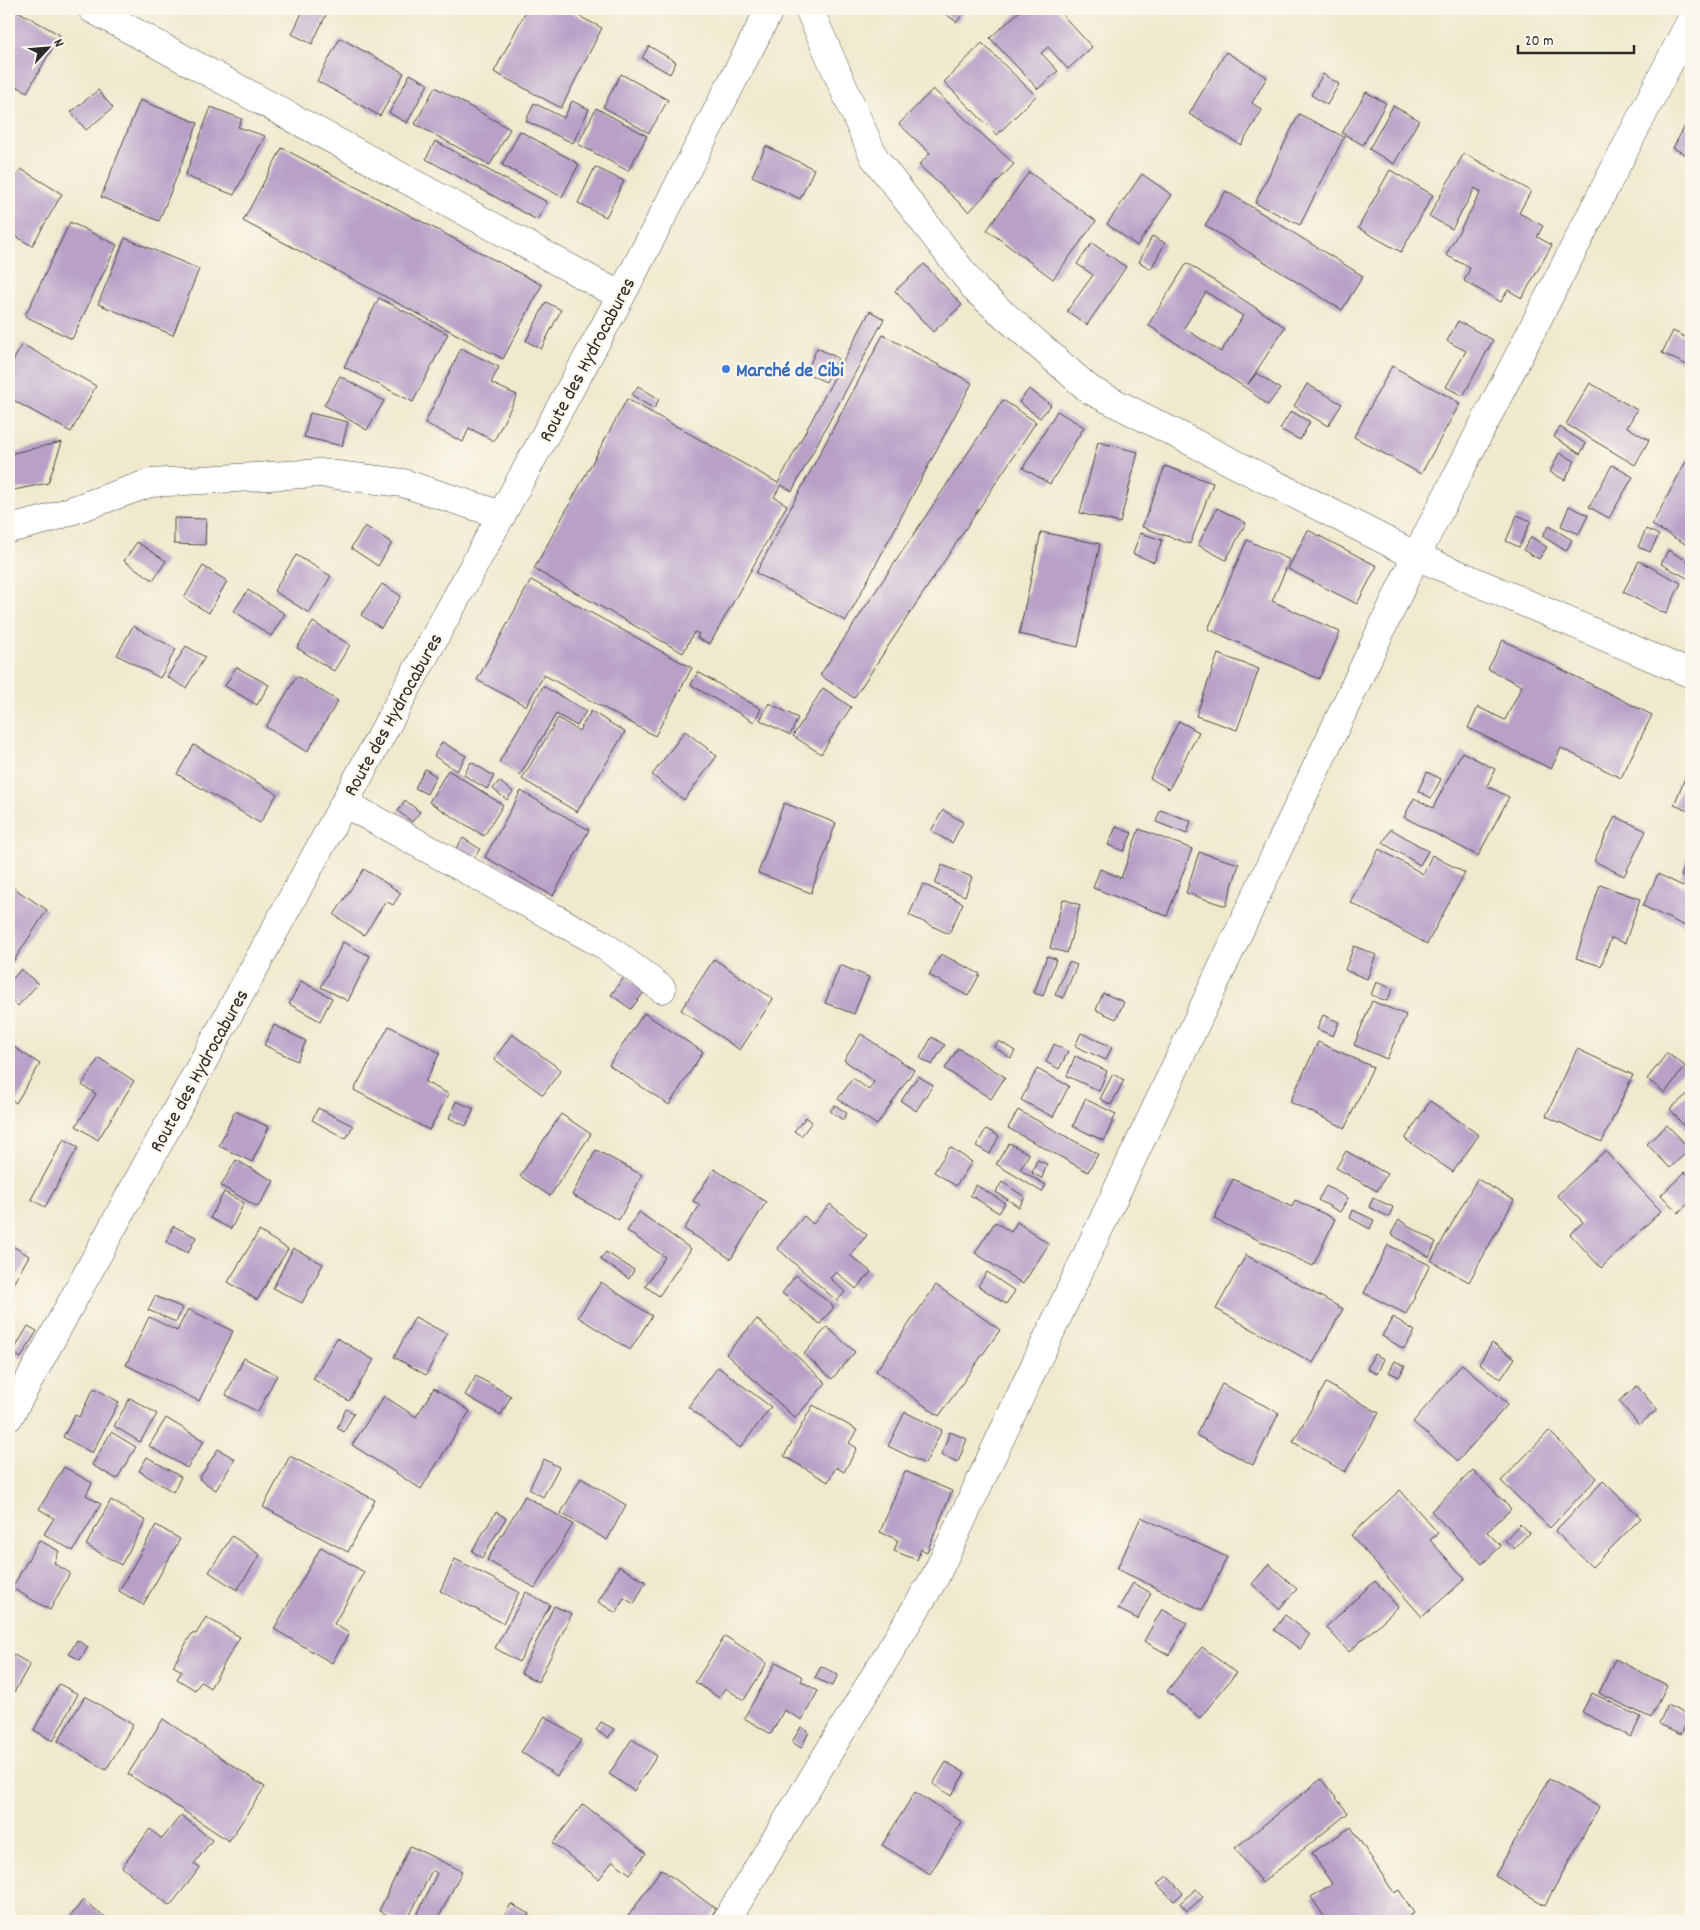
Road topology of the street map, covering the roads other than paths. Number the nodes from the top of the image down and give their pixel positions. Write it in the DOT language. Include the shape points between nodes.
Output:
graph roads {
  1 [pos="92,9"];
  2 [pos="770,9"];
  3 [pos="809,9"];
  4 [pos="1691,20"];
  5 [pos="621,296"];
  6 [pos="502,515"];
  7 [pos="9,529"];
  8 [pos="1416,556"];
  9 [pos="1691,674"];
  10 [pos="344,802"];
  11 [pos="662,989"];
  12 [pos="9,1417"];
  13 [pos="726,1921"];
  1 -- 5 [label="street"];
  2 -- 5 [label="street, Route des Hydrocabures"];
  3 -- 8 [label="street" via="874,157 977,291 1090,390"];
  4 -- 8 [label="street"];
  5 -- 6 [label="street, Route des Hydrocabures"];
  6 -- 7 [label="street" via="403,483 320,473 150,483 45,520"];
  6 -- 10 [label="street, Route des Hydrocabures"];
  8 -- 9 [label="street"];
  8 -- 13 [label="street" via="935,1577"];
  10 -- 11 [label="street" via="602,944"];
  10 -- 12 [label="street, Route des Hydrocabures"];
}
